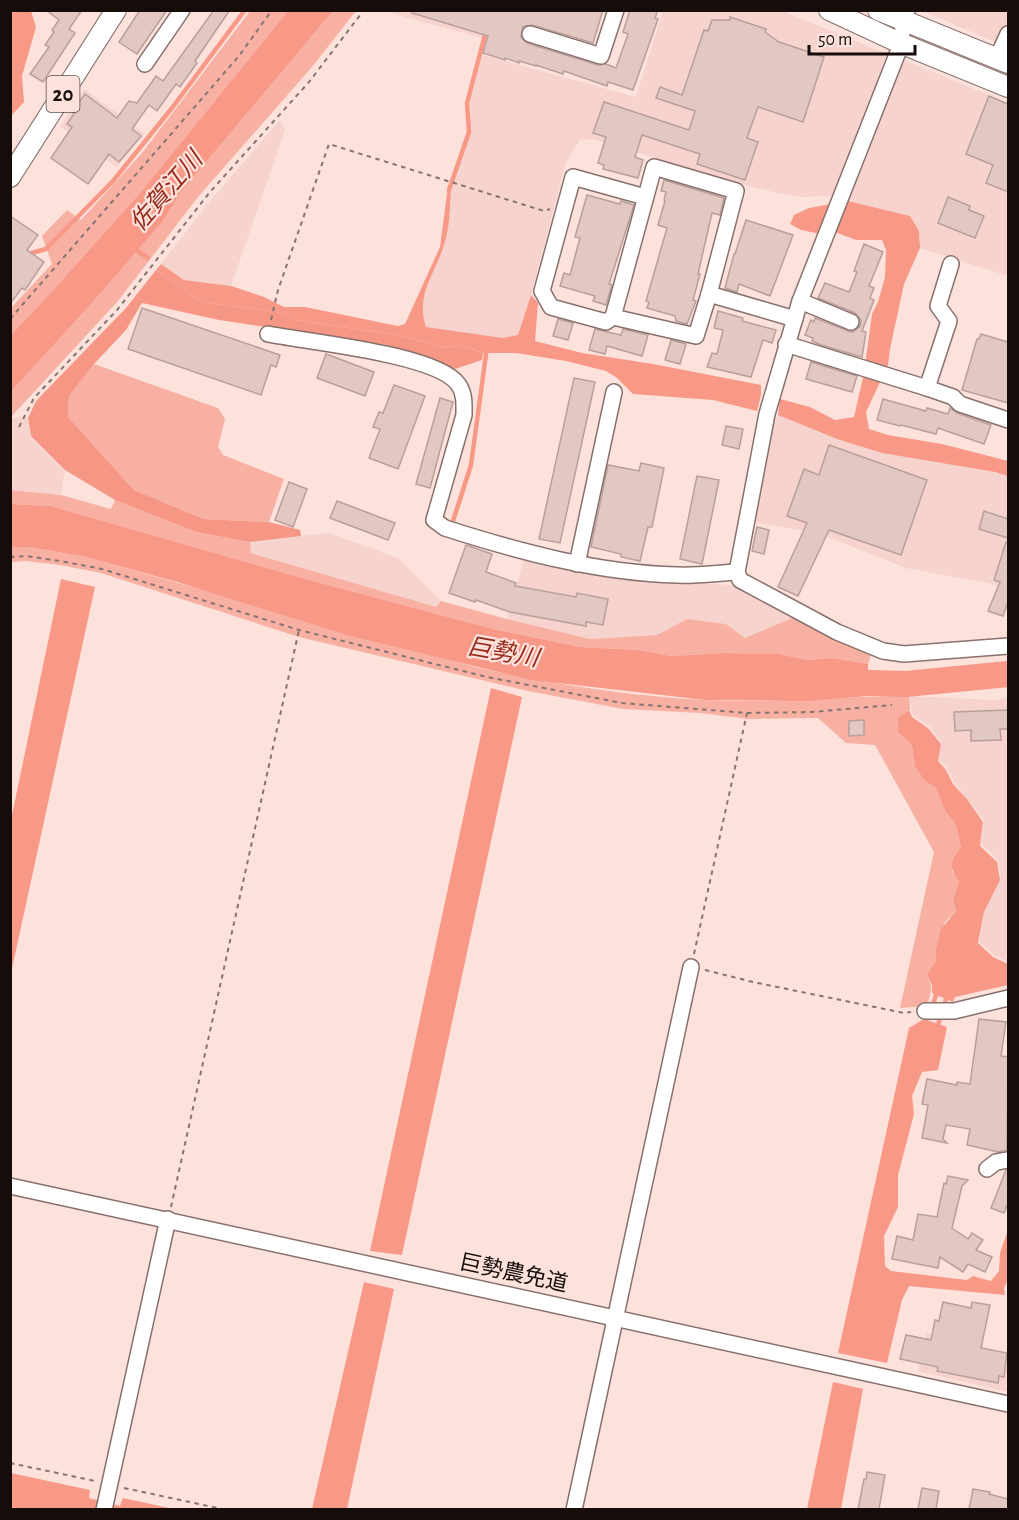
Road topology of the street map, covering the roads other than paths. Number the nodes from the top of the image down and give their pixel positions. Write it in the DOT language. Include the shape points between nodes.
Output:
graph roads {
  1 [pos="116,10"];
  2 [pos="182,10"];
  3 [pos="616,10"];
  4 [pos="829,10"];
  5 [pos="878,10"];
  6 [pos="906,15"];
  7 [pos="530,34"];
  8 [pos="1008,34"];
  9 [pos="900,43"];
  10 [pos="1003,60"];
  11 [pos="145,64"];
  12 [pos="1008,87"];
  13 [pos="10,177"];
  14 [pos="645,197"];
  15 [pos="951,264"];
  16 [pos="709,294"];
  17 [pos="800,301"];
  18 [pos="613,317"];
  19 [pos="795,319"];
  20 [pos="851,322"];
  21 [pos="268,334"];
  22 [pos="786,344"];
  23 [pos="927,388"];
  24 [pos="614,392"];
  25 [pos="1008,420"];
  26 [pos="577,564"];
  27 [pos="736,572"];
  28 [pos="1008,645"];
  29 [pos="691,967"];
  30 [pos="1008,998"];
  31 [pos="925,1011"];
  32 [pos="1008,1160"];
  33 [pos="987,1168"];
  34 [pos="10,1186"];
  35 [pos="168,1220"];
  36 [pos="616,1318"];
  37 [pos="1008,1404"];
  38 [pos="106,1497"];
  39 [pos="574,1509"];
  1 -- 13 [label="main road, 20"];
  2 -- 11 [label="street"];
  3 -- 7 [label="street" via="601,56"];
  4 -- 9 [label="main road"];
  5 -- 6 [label="main road"];
  6 -- 9 [label="street"];
  6 -- 10 [label="main road"];
  8 -- 10 [label="street"];
  9 -- 12 [label="main road"];
  9 -- 17 [label="street"];
  14 -- 16 [label="street" via="654,167 736,191"];
  14 -- 18 [label="street"];
  14 -- 18 [label="street" via="573,177 542,291 551,307 606,322"];
  15 -- 23 [label="street" via="938,306 949,321"];
  16 -- 18 [label="street" via="696,336"];
  16 -- 19 [label="street"];
  17 -- 19 [label="street"];
  17 -- 20 [label="street"];
  19 -- 22 [label="street"];
  21 -- 26 [label="street" via="389,354 445,373 459,384 464,415 434,520 444,528 489,542"];
  22 -- 23 [label="street"];
  22 -- 27 [label="street" via="767,414"];
  23 -- 25 [label="street"];
  24 -- 26 [label="street"];
  26 -- 27 [label="street" via="679,575"];
  27 -- 28 [label="street" via="740,580 837,632 883,651 904,654"];
  29 -- 36 [label="street"];
  30 -- 31 [label="street" via="954,1011"];
  32 -- 33 [label="street"];
  34 -- 35 [label="street, 巨勢農免道"];
  35 -- 36 [label="street, 巨勢農免道"];
  35 -- 38 [label="street"];
  36 -- 37 [label="street, 巨勢農免道"];
  36 -- 39 [label="street"];
}
